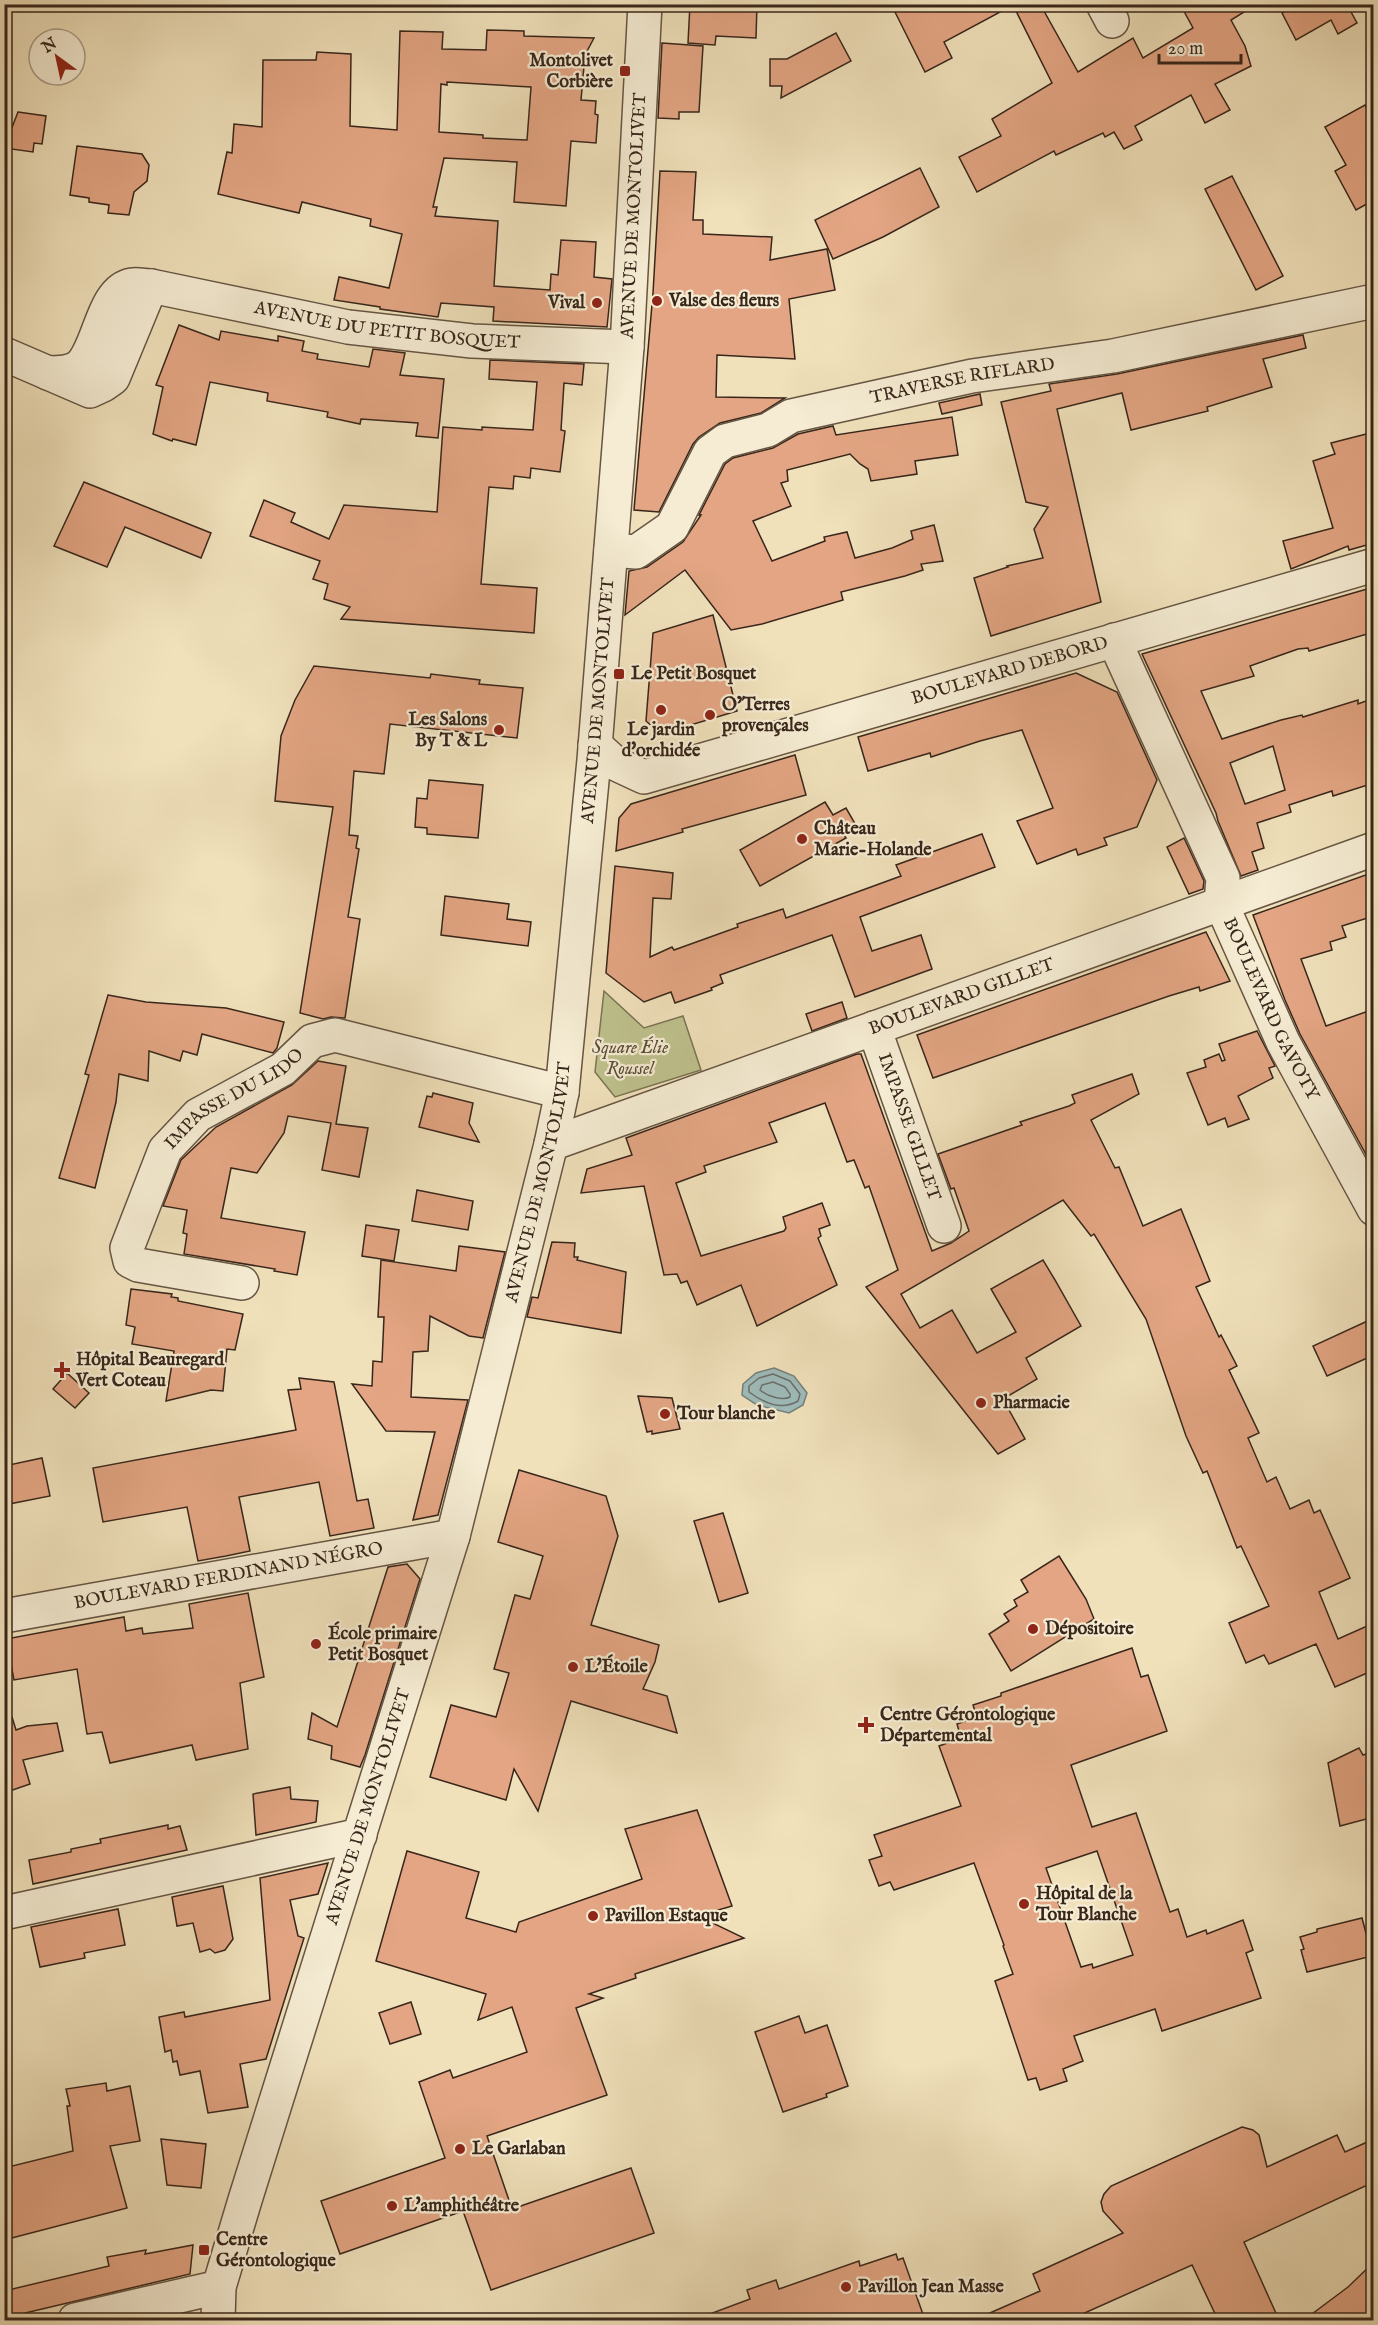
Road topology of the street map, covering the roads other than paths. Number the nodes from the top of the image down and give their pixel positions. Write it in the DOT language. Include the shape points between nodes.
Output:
graph roads {
  1 [pos="645,4"];
  2 [pos="1372,303"];
  3 [pos="627,347"];
  4 [pos="4,354"];
  5 [pos="611,550"];
  6 [pos="1374,565"];
  7 [pos="1114,640"];
  8 [pos="595,745"];
  9 [pos="644,777"];
  10 [pos="589,812"];
  11 [pos="1374,849"];
  12 [pos="1221,903"];
  13 [pos="874,1028"];
  14 [pos="562,1092"];
  15 [pos="551,1144"];
  16 [pos="1374,1209"];
  17 [pos="944,1226"];
  18 [pos="242,1283"];
  19 [pos="453,1536"];
  20 [pos="4,1616"];
  21 [pos="360,1835"];
  22 [pos="4,1913"];
  23 [pos="219,2287"];
  24 [pos="75,2320"];
  25 [pos="218,2320"];
  1 -- 3 [label="street, AVENUE DE MONTOLIVET"];
  2 -- 5 [label="street, TRAVERSE RIFLARD" via="1113,356 972,376 791,416 768,430 725,441 710,452 672,527 636,552"];
  3 -- 4 [label="street, AVENUE DU PETIT BOSQUET" via="472,341 348,327 131,285 111,302 79,367 64,373 48,373"];
  3 -- 5 [label="street, AVENUE DE MONTOLIVET"];
  5 -- 8 [label="street, AVENUE DE MONTOLIVET"];
  6 -- 7 [label="street, BOULEVARD DEBORD"];
  7 -- 9 [label="street, BOULEVARD DEBORD"];
  7 -- 12 [label="street, BOULEVARD GAVOTY" via="1223,878"];
  8 -- 9 [label="street" via="616,764"];
  8 -- 10 [label="street, AVENUE DE MONTOLIVET"];
  9 -- 10 [label="street, BOULEVARD DEBORD"];
  10 -- 14 [label="street, AVENUE DE MONTOLIVET"];
  11 -- 12 [label="street, BOULEVARD GILLET"];
  12 -- 13 [label="street, BOULEVARD GILLET"];
  12 -- 16 [label="street, BOULEVARD GAVOTY" via="1283,1042"];
  13 -- 15 [label="street, BOULEVARD GILLET"];
  13 -- 17 [label="street, IMPASSE GILLET"];
  14 -- 15 [label="street, AVENUE DE MONTOLIVET"];
  14 -- 18 [label="street, IMPASSE DU LIDO" via="334,1035 312,1041 283,1069 198,1115 165,1150 127,1248 130,1261 138,1265"];
  15 -- 19 [label="street, AVENUE DE MONTOLIVET"];
  19 -- 20 [label="street, BOULEVARD FERDINAND NÉGRO"];
  19 -- 21 [label="street, AVENUE DE MONTOLIVET"];
  21 -- 22 [label="street"];
  21 -- 23 [label="street, AVENUE DE MONTOLIVET"];
  23 -- 24 [label="street"];
  23 -- 25 [label="street, AVENUE DE MONTOLIVET"];
}
